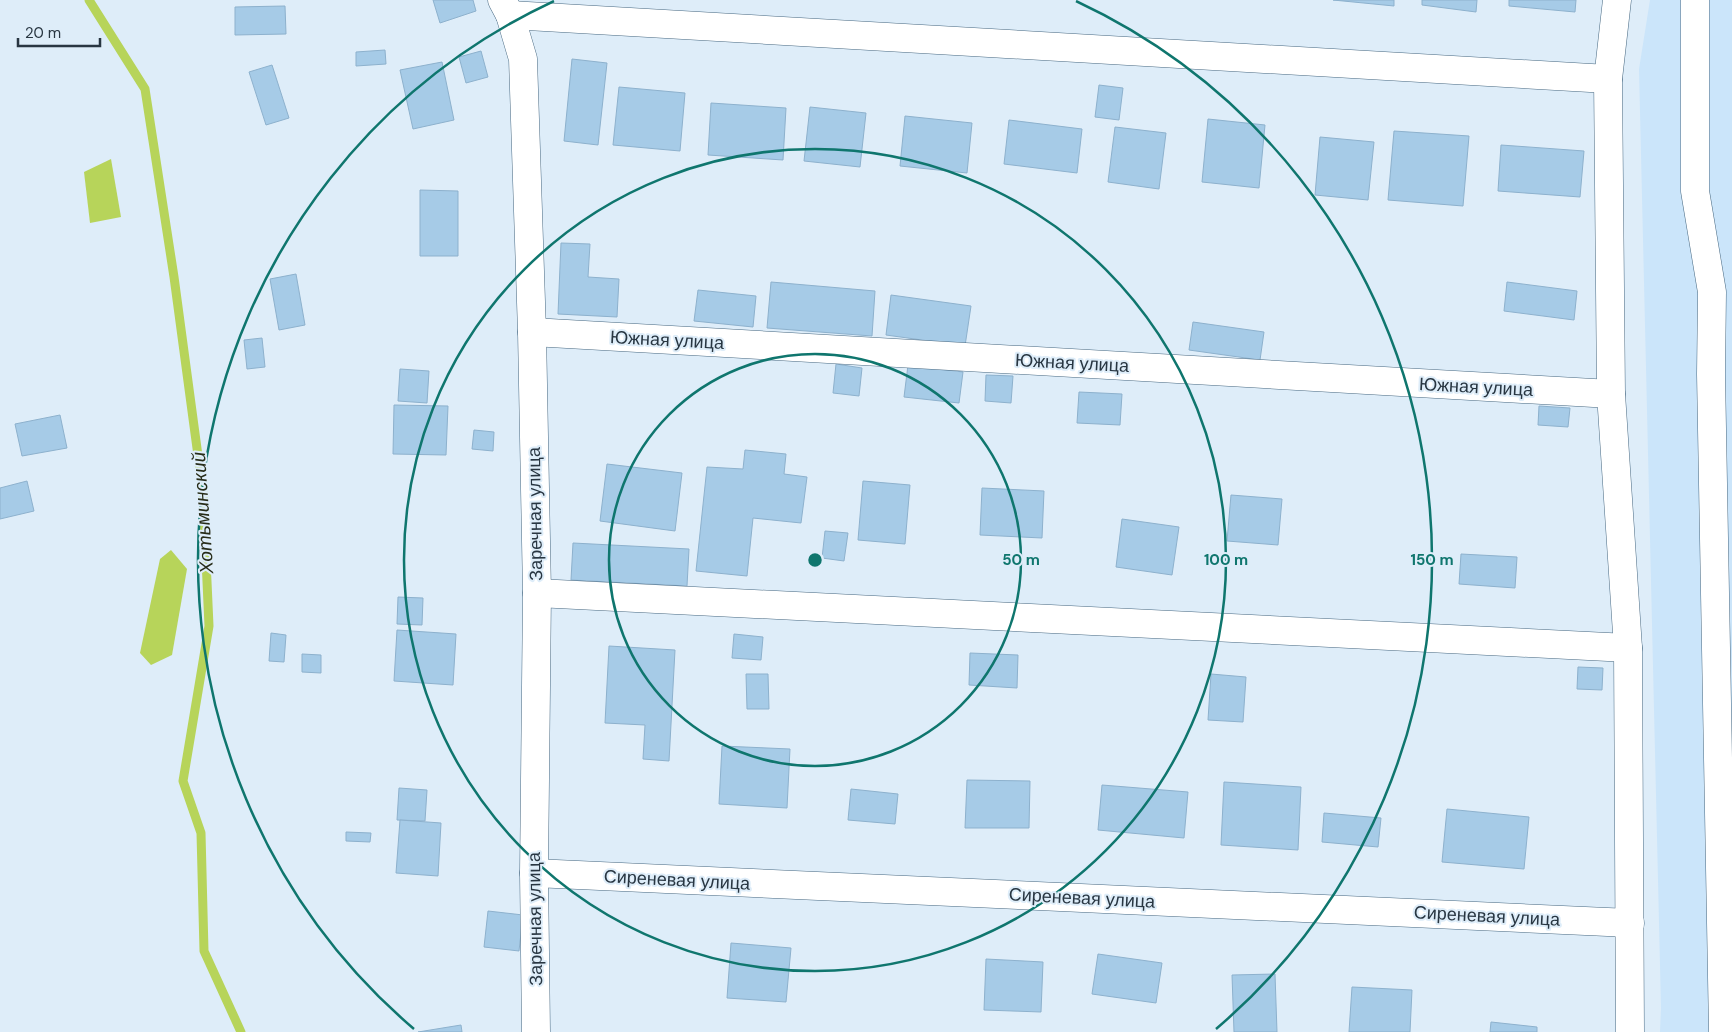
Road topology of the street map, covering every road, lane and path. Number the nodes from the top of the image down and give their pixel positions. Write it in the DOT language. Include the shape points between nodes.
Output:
graph roads {
  1 [pos="1617,0"];
  2 [pos="1695,0"];
  3 [pos="506,8"];
  4 [pos="1608,79"];
  5 [pos="532,332"];
  6 [pos="1611,394"];
  7 [pos="537,593"];
  8 [pos="1628,648"];
  9 [pos="534,873"];
  10 [pos="1630,923"];
  11 [pos="536,1032"];
  12 [pos="1630,1032"];
  13 [pos="1723,1032"];
  1 -- 4 [label="street"];
  2 -- 13 [label="street" via="1695,191 1712,292"];
  3 -- 4 [label="street"];
  3 -- 5 [label="street, Заречная улица" via="523,59"];
  4 -- 6 [label="street"];
  5 -- 6 [label="street, Южная улица"];
  5 -- 7 [label="street, Заречная улица"];
  6 -- 8 [label="street"];
  7 -- 8 [label="street"];
  7 -- 9 [label="street, Заречная улица"];
  8 -- 10 [label="street"];
  9 -- 10 [label="street, Сиреневая улица"];
  9 -- 11 [label="street, Заречная улица"];
  10 -- 12 [label="street"];
}
